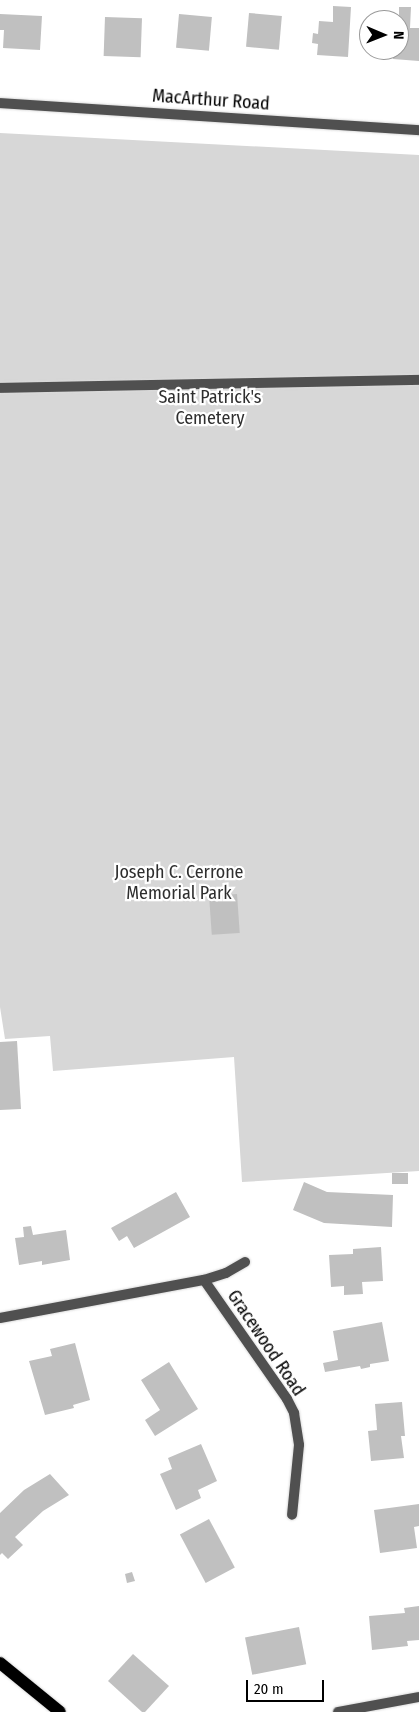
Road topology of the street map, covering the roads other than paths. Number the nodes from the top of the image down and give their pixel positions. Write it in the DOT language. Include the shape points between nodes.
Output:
graph roads {
  1 [pos="0,103"];
  2 [pos="419,130"];
  3 [pos="419,380"];
  4 [pos="0,388"];
  5 [pos="245,1262"];
  6 [pos="204,1280"];
  7 [pos="0,1318"];
  8 [pos="292,1515"];
  9 [pos="0,1663"];
  10 [pos="419,1698"];
  11 [pos="60,1712"];
  12 [pos="338,1712"];
  1 -- 2 [label="street, MacArthur Road"];
  3 -- 4 [label="street"];
  5 -- 6 [label="street, Gracewood Road"];
  6 -- 7 [label="street, Gracewood Road"];
  6 -- 8 [label="street, Gracewood Road" via="294,1413 299,1445"];
  9 -- 11 [label="main road"];
  10 -- 12 [label="street"];
}
